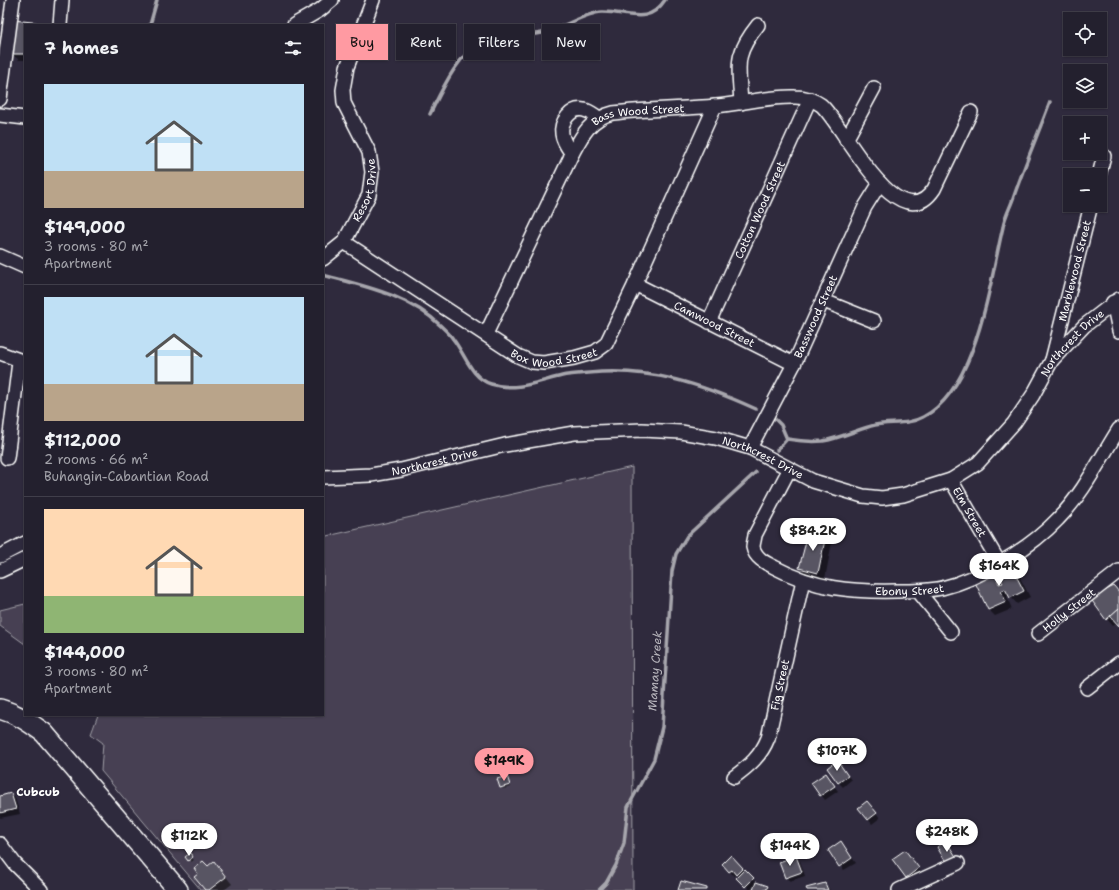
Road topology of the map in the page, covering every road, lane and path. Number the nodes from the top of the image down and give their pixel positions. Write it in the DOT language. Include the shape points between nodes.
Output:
graph roads {
  1 [pos="13,0"];
  2 [pos="62,0"];
  3 [pos="332,0"];
  4 [pos="373,0"];
  5 [pos="60,24"];
  6 [pos="296,24"];
  7 [pos="758,25"];
  8 [pos="874,88"];
  9 [pos="0,99"];
  10 [pos="810,99"];
  11 [pos="741,103"];
  12 [pos="715,106"];
  13 [pos="971,112"];
  14 [pos="0,115"];
  15 [pos="24,118"];
  16 [pos="599,118"];
  17 [pos="846,140"];
  18 [pos="572,154"];
  19 [pos="880,183"];
  20 [pos="1089,212"];
  21 [pos="344,242"];
  22 [pos="0,256"];
  23 [pos="324,258"];
  24 [pos="24,267"];
  25 [pos="635,284"];
  26 [pos="824,300"];
  27 [pos="1116,300"];
  28 [pos="874,321"];
  29 [pos="709,322"];
  30 [pos="1119,331"];
  31 [pos="486,334"];
  32 [pos="0,353"];
  33 [pos="1052,360"];
  34 [pos="22,362"];
  35 [pos="794,364"];
  36 [pos="1119,429"];
  37 [pos="750,448"];
  38 [pos="7,458"];
  39 [pos="790,470"];
  40 [pos="324,477"];
  41 [pos="951,480"];
  42 [pos="24,544"];
  43 [pos="0,556"];
  44 [pos="24,559"];
  45 [pos="1000,564"];
  46 [pos="0,571"];
  47 [pos="1119,571"];
  48 [pos="803,580"];
  49 [pos="918,591"];
  50 [pos="951,632"];
  51 [pos="1038,634"];
  52 [pos="1119,663"];
  53 [pos="1086,688"];
  54 [pos="0,709"];
  55 [pos="734,777"];
  56 [pos="0,844"];
  57 [pos="958,863"];
  58 [pos="41,890"];
  59 [pos="178,890"];
  60 [pos="899,890"];
  1 -- 9 [label="street"];
  2 -- 5 [label="street"];
  3 -- 6 [label="street"];
  4 -- 21 [label="street, Resort Drive" via="344,78 344,103 364,139 372,172 368,195"];
  7 -- 11 [label="street" via="742,48 739,61"];
  8 -- 17 [label="street"];
  10 -- 11 [label="street, Bass Wood Street" via="780,97"];
  10 -- 17 [label="street" via="821,105"];
  10 -- 29 [label="street, Cotton Wood Street"];
  11 -- 12 [label="street, Bass Wood Street"];
  12 -- 16 [label="street, Bass Wood Street" via="613,113"];
  12 -- 25 [label="street, Box Wood Street"];
  13 -- 19 [label="street" via="930,195 911,203 902,200"];
  14 -- 15 [label="street"];
  16 -- 18 [label="street, Bass Wood Street" via="585,132"];
  16 -- 18 [label="street" via="584,110 577,110 565,118 562,126 563,140"];
  17 -- 19 [label="street"];
  18 -- 31 [label="street, Bass Wood Street"];
  19 -- 26 [label="street, Basswood Street" via="865,207"];
  20 -- 33 [label="street, Marblewood Street"];
  21 -- 23 [label="street, Resort Drive"];
  21 -- 31 [label="street, Box Wood Street"];
  22 -- 24 [label="street"];
  25 -- 29 [label="street, Camwood Street"];
  25 -- 31 [label="street, Box Wood Street" via="606,344 595,352 544,364 518,356"];
  26 -- 28 [label="street"];
  26 -- 35 [label="street, Basswood Street"];
  27 -- 30 [label="street"];
  27 -- 33 [label="street, Northcrest Drive" via="1084,326"];
  29 -- 35 [label="street, Camwood Street"];
  32 -- 34 [label="street"];
  33 -- 41 [label="street, Northcrest Drive" via="1014,423 978,463"];
  34 -- 38 [label="street"];
  35 -- 37 [label="street, Basswood Street"];
  36 -- 45 [label="street, Ebony Street" via="1084,486 1059,519 1027,546"];
  37 -- 39 [label="street, Northcrest Drive"];
  37 -- 40 [label="street, Northcrest Drive" via="716,438 681,432 642,430 574,433 505,445 401,470 371,475"];
  39 -- 41 [label="street, Northcrest Drive" via="813,481 863,496 882,498 924,490"];
  39 -- 48 [label="street, Ebony Street" via="755,535 753,546 764,562"];
  41 -- 45 [label="street, Elm Street"];
  42 -- 43 [label="street"];
  44 -- 46 [label="street"];
  45 -- 49 [label="street, Ebony Street" via="971,579 942,588"];
  47 -- 51 [label="street, Holly Street"];
  48 -- 49 [label="street, Ebony Street" via="835,590"];
  48 -- 55 [label="street, Fig Street" via="768,738 755,760"];
  49 -- 50 [label="street"];
  52 -- 53 [label="street"];
  54 -- 59 [label="main road" via="13,712 44,733"];
  56 -- 58 [label="street" via="15,864"];
  57 -- 60 [label="street"];
}
